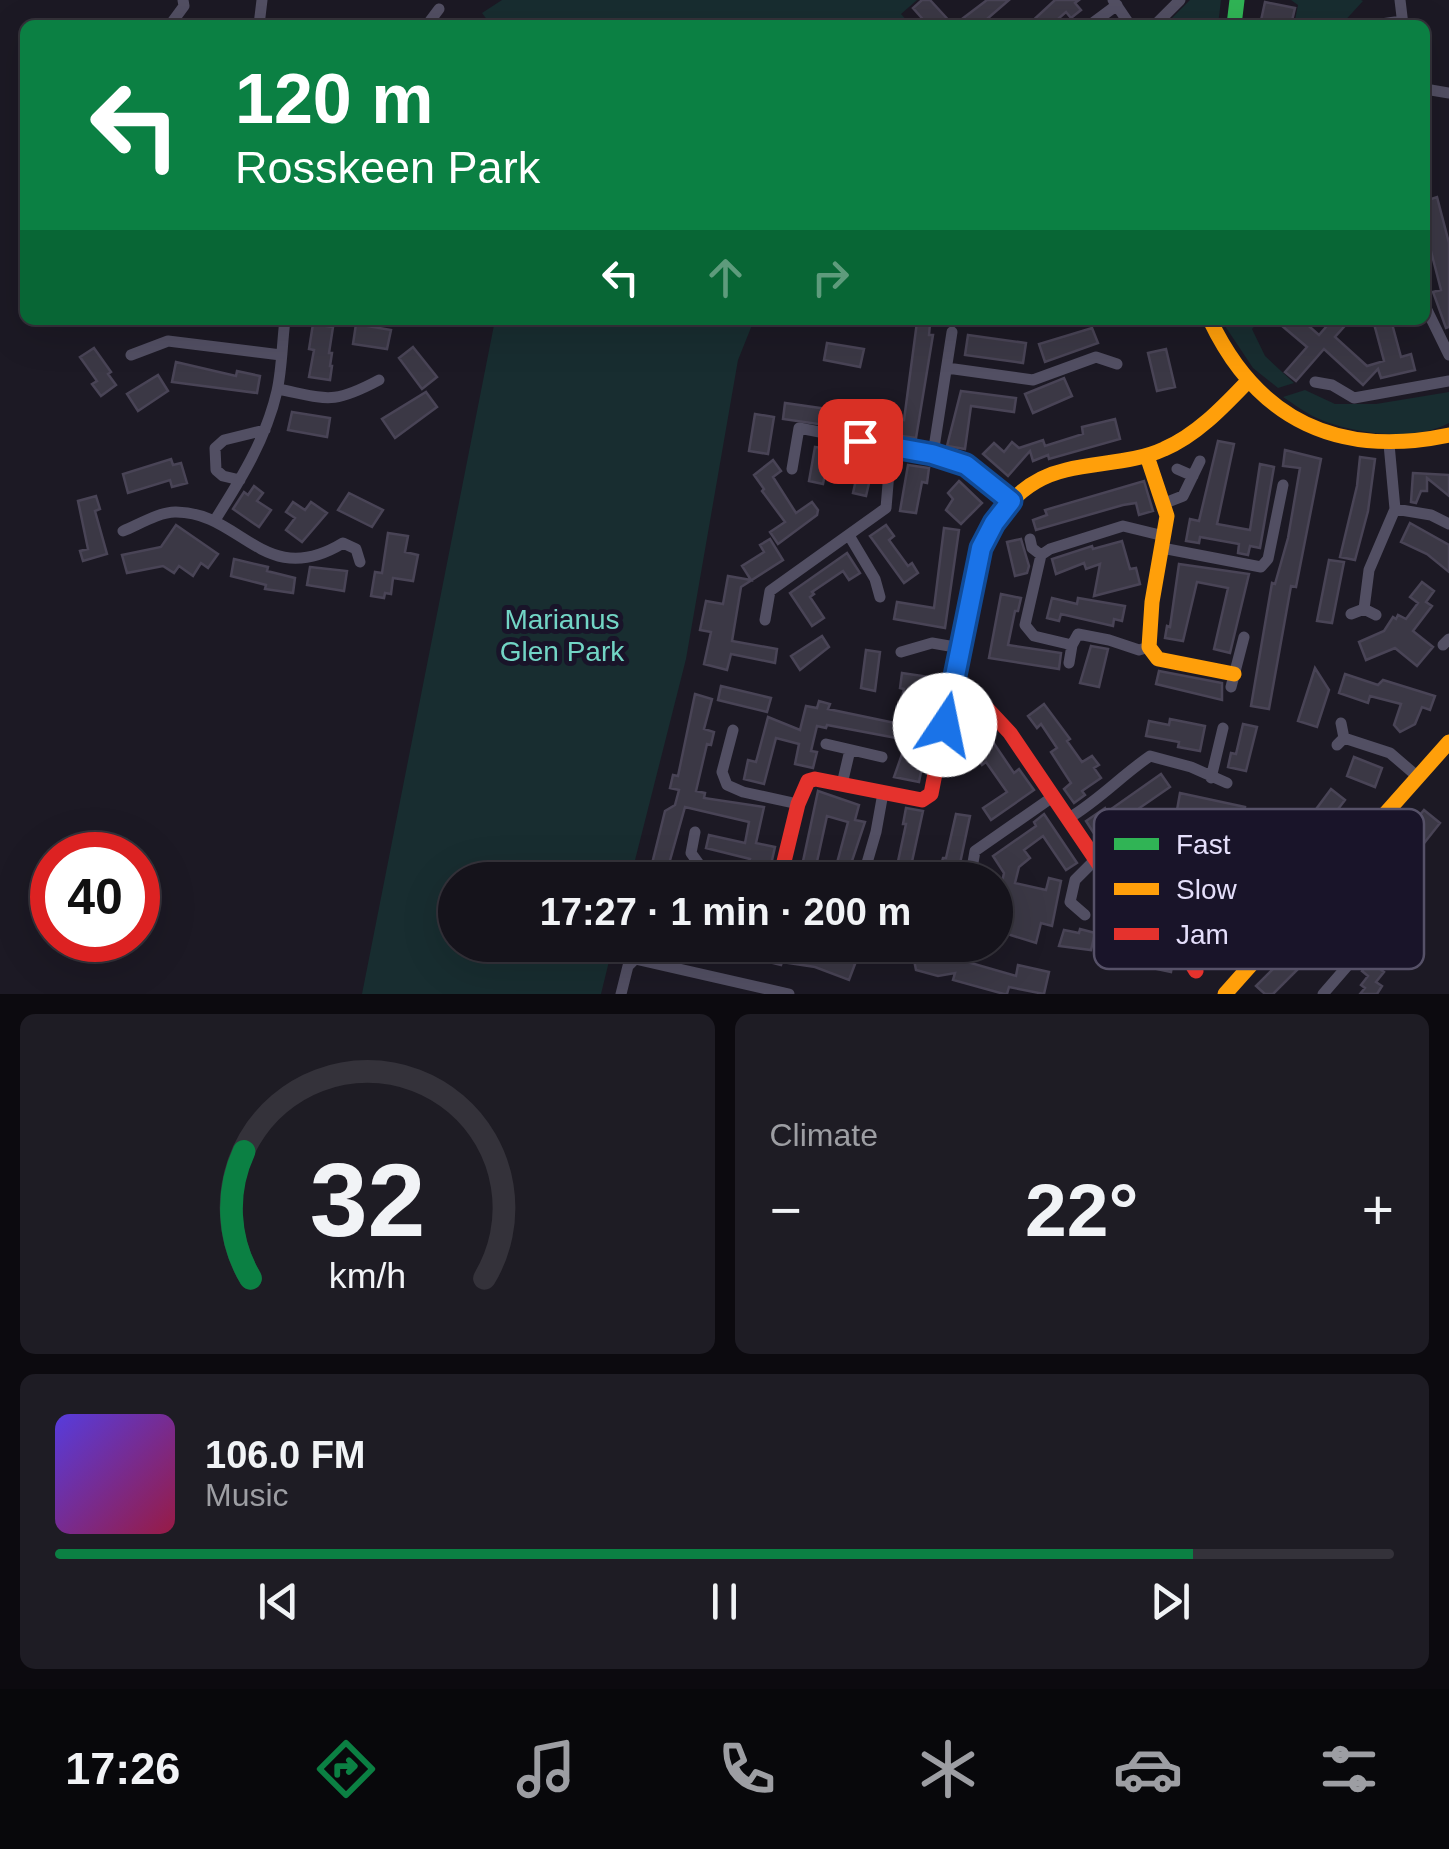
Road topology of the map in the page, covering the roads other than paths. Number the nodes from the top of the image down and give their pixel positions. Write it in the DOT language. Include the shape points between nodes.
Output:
graph roads {
  1 [pos="1180,0"];
  2 [pos="1115,2"];
  3 [pos="439,9"];
  4 [pos="431,20"];
  5 [pos="1095,20"];
  6 [pos="1159,20"];
  7 [pos="1430,316"];
  8 [pos="284,325"];
  9 [pos="1212,325"];
  10 [pos="952,332"];
  11 [pos="131,355"];
  12 [pos="281,355"];
  13 [pos="1449,356"];
  14 [pos="1117,364"];
  15 [pos="947,368"];
  16 [pos="379,380"];
  17 [pos="1248,381"];
  18 [pos="1315,382"];
  19 [pos="1449,382"];
  20 [pos="278,389"];
  21 [pos="265,430"];
  22 [pos="1449,435"];
  23 [pos="1389,444"];
  24 [pos="891,448"];
  25 [pos="932,454"];
  26 [pos="1147,456"];
  27 [pos="1200,461"];
  28 [pos="1177,468"];
  29 [pos="792,469"];
  30 [pos="1193,476"];
  31 [pos="240,480"];
  32 [pos="1283,485"];
  33 [pos="1011,501"];
  34 [pos="1165,502"];
  35 [pos="1395,510"];
  36 [pos="215,520"];
  37 [pos="1449,524"];
  38 [pos="123,530"];
  39 [pos="850,536"];
  40 [pos="1030,539"];
  41 [pos="1163,542"];
  42 [pos="1041,556"];
  43 [pos="360,562"];
  44 [pos="880,597"];
  45 [pos="1351,614"];
  46 [pos="765,620"];
  47 [pos="1244,637"];
  48 [pos="1075,639"];
  49 [pos="1149,647"];
  50 [pos="961,648"];
  51 [pos="901,652"];
  52 [pos="1069,662"];
  53 [pos="1232,680"];
  54 [pos="951,696"];
  55 [pos="1341,723"];
  56 [pos="1223,728"];
  57 [pos="732,730"];
  58 [pos="1449,742"];
  59 [pos="826,744"];
  60 [pos="850,750"];
  61 [pos="882,757"];
  62 [pos="1418,777"];
  63 [pos="1211,778"];
  64 [pos="1227,783"];
  65 [pos="842,784"];
  66 [pos="883,793"];
  67 [pos="1054,796"];
  68 [pos="798,804"];
  69 [pos="1390,809"];
  70 [pos="1070,818"];
  71 [pos="695,832"];
  72 [pos="1094,858"];
  73 [pos="1094,861"];
  74 [pos="698,862"];
  75 [pos="784,862"];
  76 [pos="867,862"];
  77 [pos="973,862"];
  78 [pos="1085,916"];
  79 [pos="1247,969"];
  80 [pos="1344,969"];
  81 [pos="726,988"];
  82 [pos="621,994"];
  83 [pos="789,994"];
  84 [pos="1225,994"];
  85 [pos="1323,994"];
  1 -- 6 [label="street"];
  2 -- 5 [label="street"];
  3 -- 4 [label="street"];
  7 -- 13 [label="street"];
  8 -- 12 [label="street"];
  9 -- 17 [label="street"];
  10 -- 15 [label="street"];
  11 -- 12 [label="street" via="168,341"];
  12 -- 20 [label="street"];
  14 -- 15 [label="street" via="1096,358 1033,380"];
  15 -- 25 [label="street"];
  16 -- 20 [label="street" via="344,398"];
  17 -- 23 [label="street" via="1303,425 1333,438"];
  17 -- 26 [label="street" via="1192,432"];
  18 -- 19 [label="street" via="1354,398"];
  20 -- 21 [label="street"];
  21 -- 31 [label="street"];
  21 -- 31 [label="street" via="215,448 216,470"];
  22 -- 23 [label="street"];
  23 -- 35 [label="street"];
  24 -- 25 [label="street"];
  24 -- 29 [label="street" via="799,428"];
  24 -- 39 [label="street" via="886,508"];
  25 -- 33 [label="street" via="966,465"];
  26 -- 33 [label="street" via="1055,472"];
  26 -- 34 [label="street"];
  27 -- 30 [label="street"];
  28 -- 30 [label="street"];
  30 -- 34 [label="street" via="1184,496"];
  31 -- 36 [label="street"];
  32 -- 41 [label="street" via="1261,567"];
  33 -- 50 [label="street" via="981,548"];
  34 -- 41 [label="street"];
  35 -- 37 [label="street"];
  35 -- 45 [label="street" via="1369,570 1370,612"];
  36 -- 38 [label="street" via="172,512"];
  36 -- 43 [label="street" via="273,554 305,558 344,543 356,549"];
  39 -- 44 [label="street"];
  39 -- 46 [label="street" via="770,591"];
  40 -- 42 [label="street"];
  41 -- 42 [label="street" via="1123,526"];
  41 -- 49 [label="street"];
  42 -- 48 [label="street" via="1025,625 1034,636"];
  47 -- 53 [label="street"];
  48 -- 49 [label="street"];
  48 -- 52 [label="street"];
  49 -- 53 [label="street" via="1158,659"];
  50 -- 51 [label="street" via="932,643"];
  50 -- 54 [label="street"];
  54 -- 66 [label="street" via="931,794 922,800"];
  54 -- 67 [label="street" via="982,703"];
  55 -- 62 [label="street" via="1340,742 1390,753"];
  56 -- 63 [label="street"];
  57 -- 68 [label="street" via="722,772 726,785"];
  58 -- 62 [label="street"];
  59 -- 60 [label="street"];
  60 -- 61 [label="street"];
  60 -- 65 [label="street"];
  62 -- 69 [label="street"];
  63 -- 64 [label="street"];
  63 -- 70 [label="street" via="1150,756"];
  65 -- 66 [label="street"];
  65 -- 68 [label="street" via="808,781"];
  66 -- 76 [label="street"];
  67 -- 70 [label="street"];
  67 -- 77 [label="street" via="975,851"];
  68 -- 75 [label="street"];
  70 -- 72 [label="street"];
  71 -- 74 [label="street" via="691,852"];
  73 -- 78 [label="street" via="1075,880 1070,902"];
  79 -- 84 [label="street"];
  80 -- 85 [label="street"];
  81 -- 82 [label="street" via="635,959"];
  81 -- 83 [label="street"];
}
